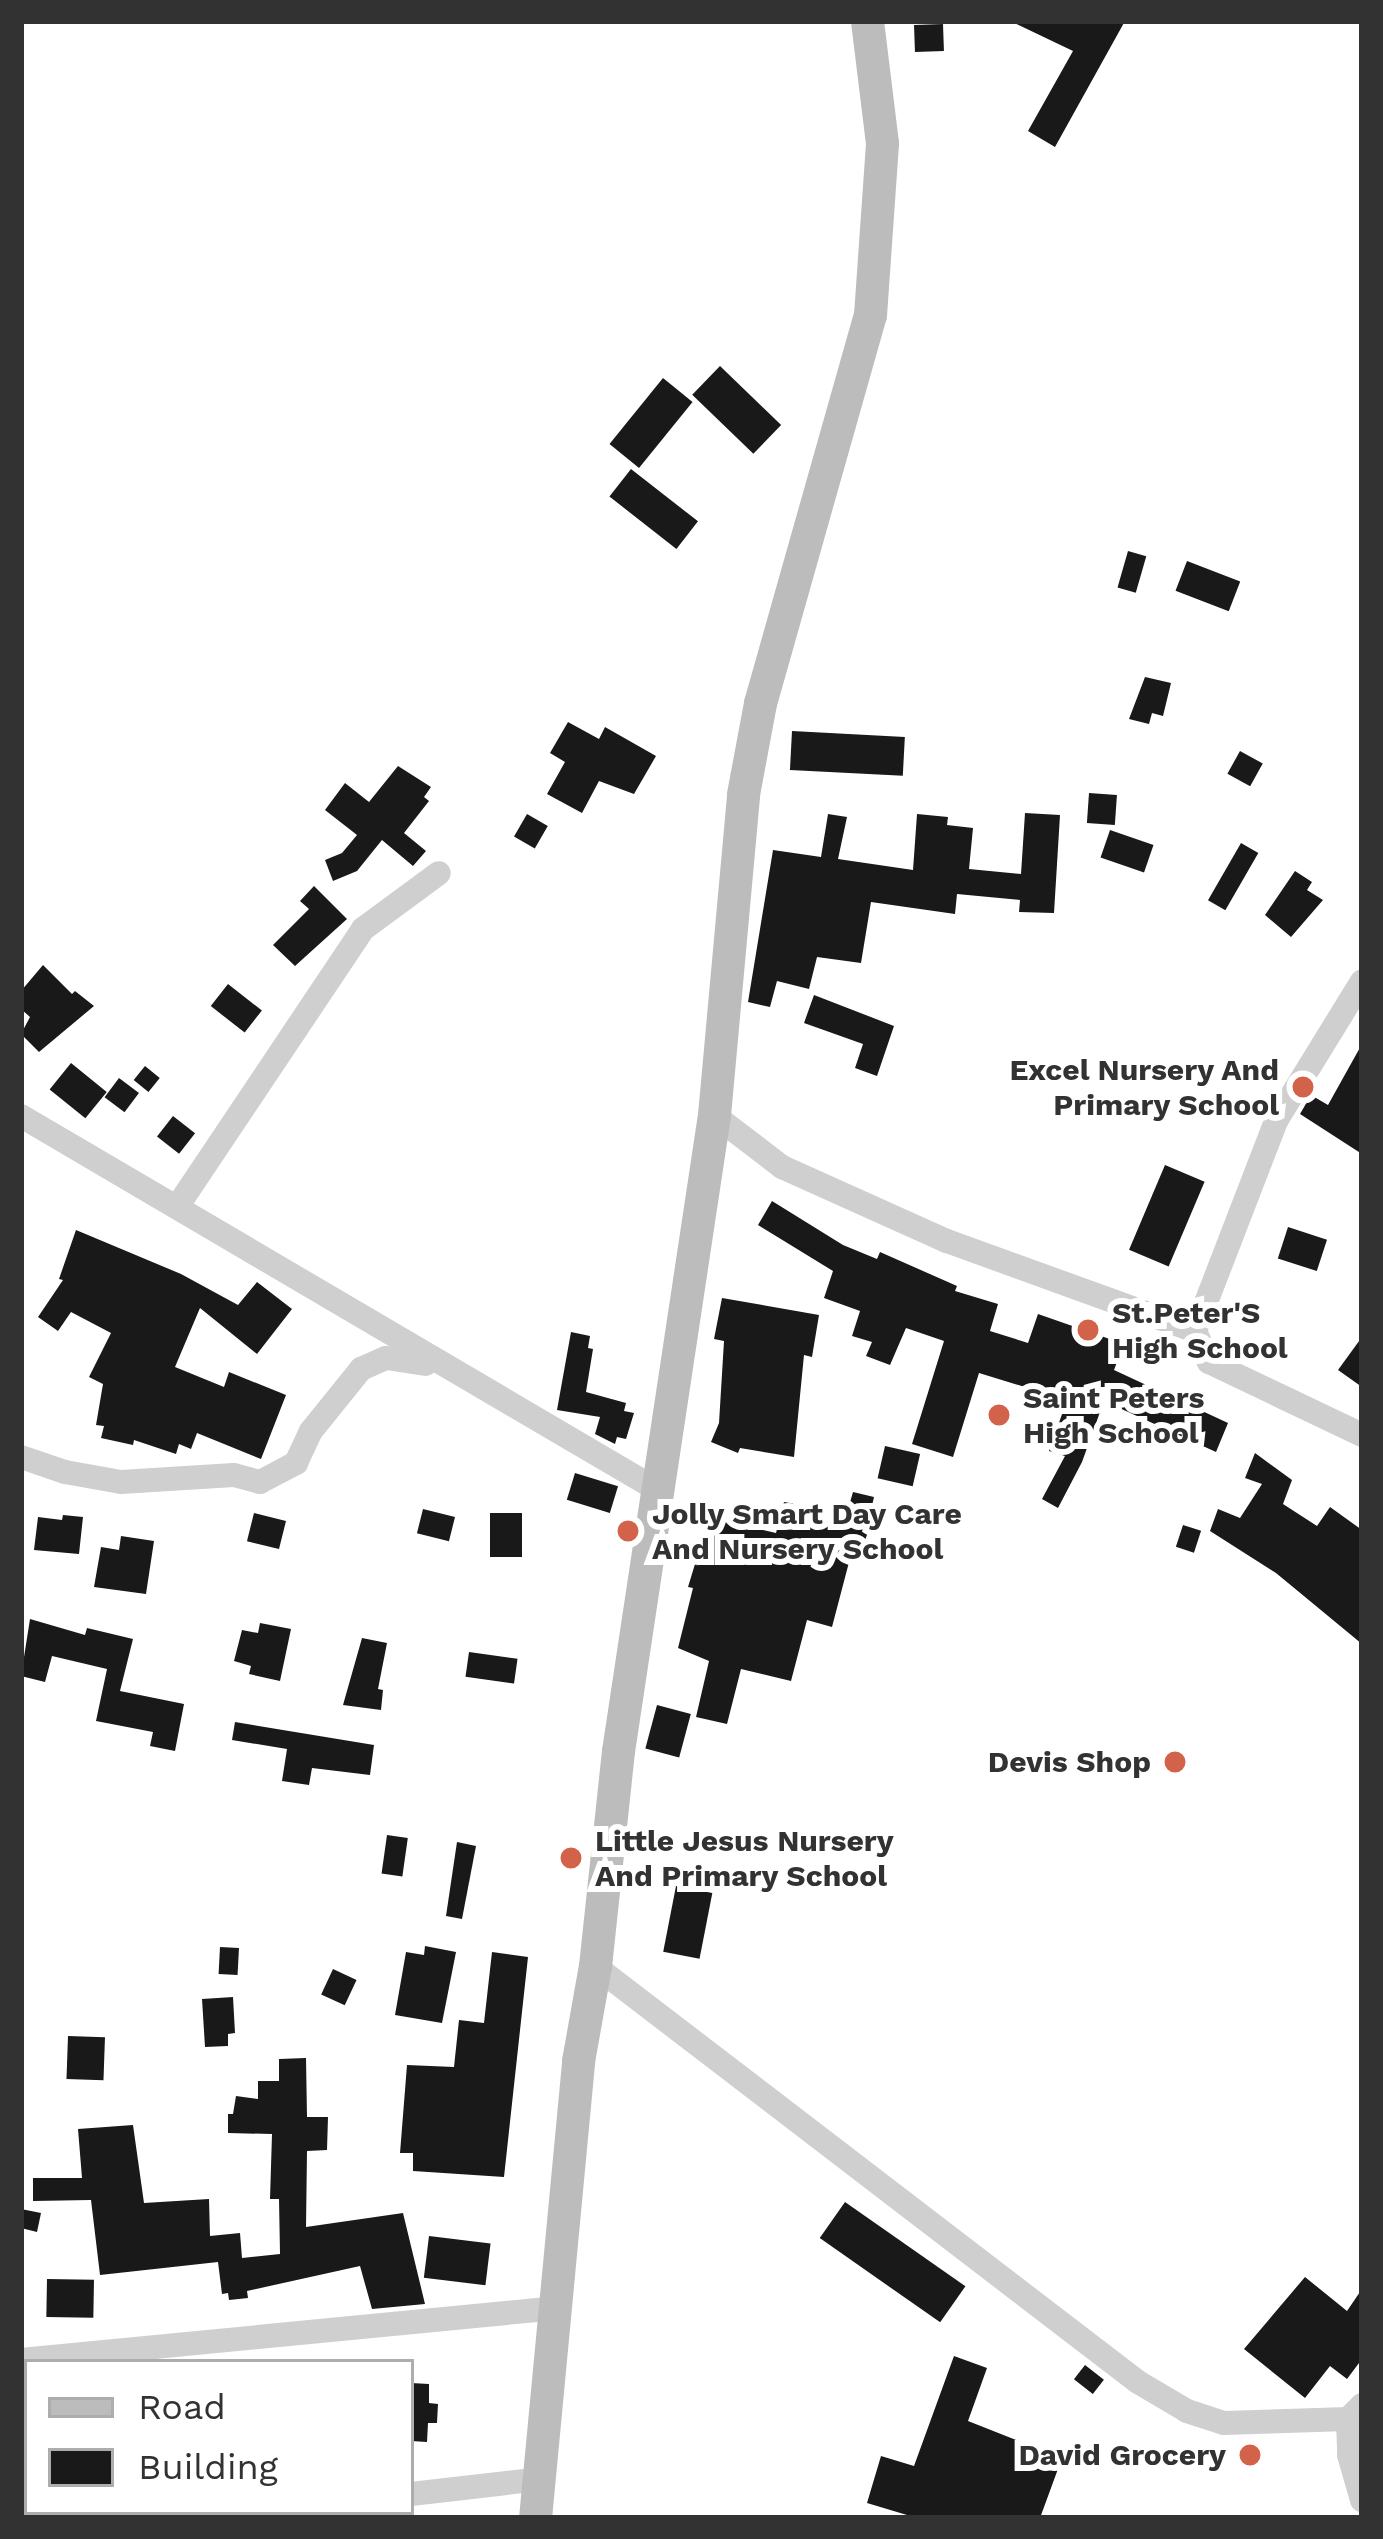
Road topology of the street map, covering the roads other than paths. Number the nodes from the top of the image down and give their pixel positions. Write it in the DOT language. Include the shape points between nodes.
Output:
graph roads {
  1 [pos="867,21"];
  2 [pos="439,873"];
  3 [pos="1362,981"];
  4 [pos="714,1115"];
  5 [pos="21,1116"];
  6 [pos="178,1204"];
  7 [pos="1195,1330"];
  8 [pos="440,1367"];
  9 [pos="1362,1435"];
  10 [pos="21,1457"];
  11 [pos="656,1489"];
  12 [pos="595,1966"];
  13 [pos="557,2308"];
  14 [pos="31,2359"];
  15 [pos="1355,2412"];
  16 [pos="540,2480"];
  17 [pos="414,2494"];
  18 [pos="1362,2500"];
  19 [pos="535,2518"];
  1 -- 4 [label="street" via="882,143 870,315 760,703 743,794"];
  2 -- 6 [label="street" via="363,928"];
  3 -- 7 [label="street" via="1276,1121"];
  4 -- 7 [label="street" via="782,1167 947,1241"];
  4 -- 11 [label="street"];
  5 -- 6 [label="street"];
  6 -- 8 [label="street"];
  7 -- 9 [label="street" via="1209,1362"];
  8 -- 10 [label="street" via="371,1362 311,1431 296,1462 260,1482 234,1474 121,1482"];
  8 -- 11 [label="street"];
  11 -- 12 [label="street"];
  12 -- 13 [label="street" via="578,2061"];
  12 -- 15 [label="street" via="1186,2411 1224,2423"];
  13 -- 14 [label="street"];
  13 -- 16 [label="street"];
  15 -- 18 [label="street" via="1349,2455"];
  16 -- 17 [label="street"];
  16 -- 19 [label="street"];
}
